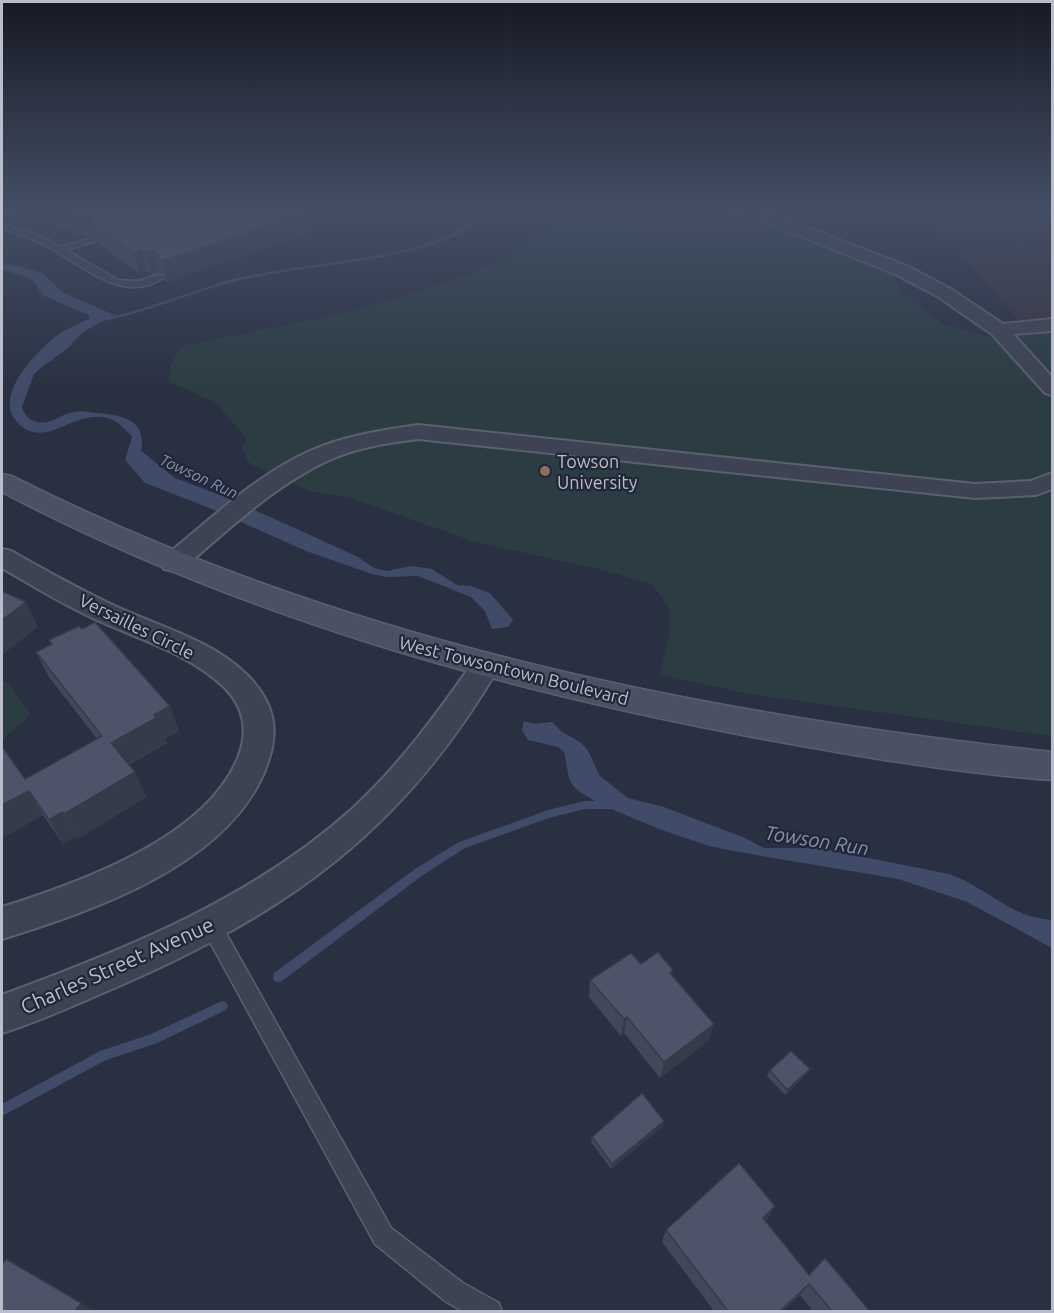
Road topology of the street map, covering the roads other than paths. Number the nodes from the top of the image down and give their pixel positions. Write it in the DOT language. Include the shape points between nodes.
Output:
graph roads {
  1 [pos="89,268"];
  2 [pos="897,268"];
  3 [pos="159,277"];
  4 [pos="1053,325"];
  5 [pos="999,330"];
  6 [pos="1053,389"];
  7 [pos="1053,480"];
  8 [pos="2,482"];
  9 [pos="2,557"];
  10 [pos="173,563"];
  11 [pos="486,665"];
  12 [pos="1053,766"];
  13 [pos="2,922"];
  14 [pos="211,925"];
  15 [pos="2,1014"];
  16 [pos="490,1311"];
  1 -- 3 [label="lane" via="116,283 139,284"];
  2 -- 5 [label="street" via="943,292"];
  4 -- 5 [label="street"];
  5 -- 6 [label="street"];
  7 -- 10 [label="street" via="1036,488 975,491 418,432 375,438 318,456 267,486"];
  8 -- 10 [label="main road, West Towsontown Boulevard" via="77,521"];
  9 -- 13 [label="street, Versailles Circle" via="104,612 207,660 232,677 254,705 261,732 257,760 242,785 220,813 191,839 120,880"];
  10 -- 11 [label="main road, West Towsontown Boulevard" via="328,620"];
  11 -- 12 [label="main road, West Towsontown Boulevard" via="698,715"];
  11 -- 14 [label="street, Charles Street Avenue" via="455,712 380,802 344,836 263,894"];
  14 -- 15 [label="street, Charles Street Avenue" via="92,980"];
  14 -- 16 [label="lane" via="383,1236 454,1292"];
}
